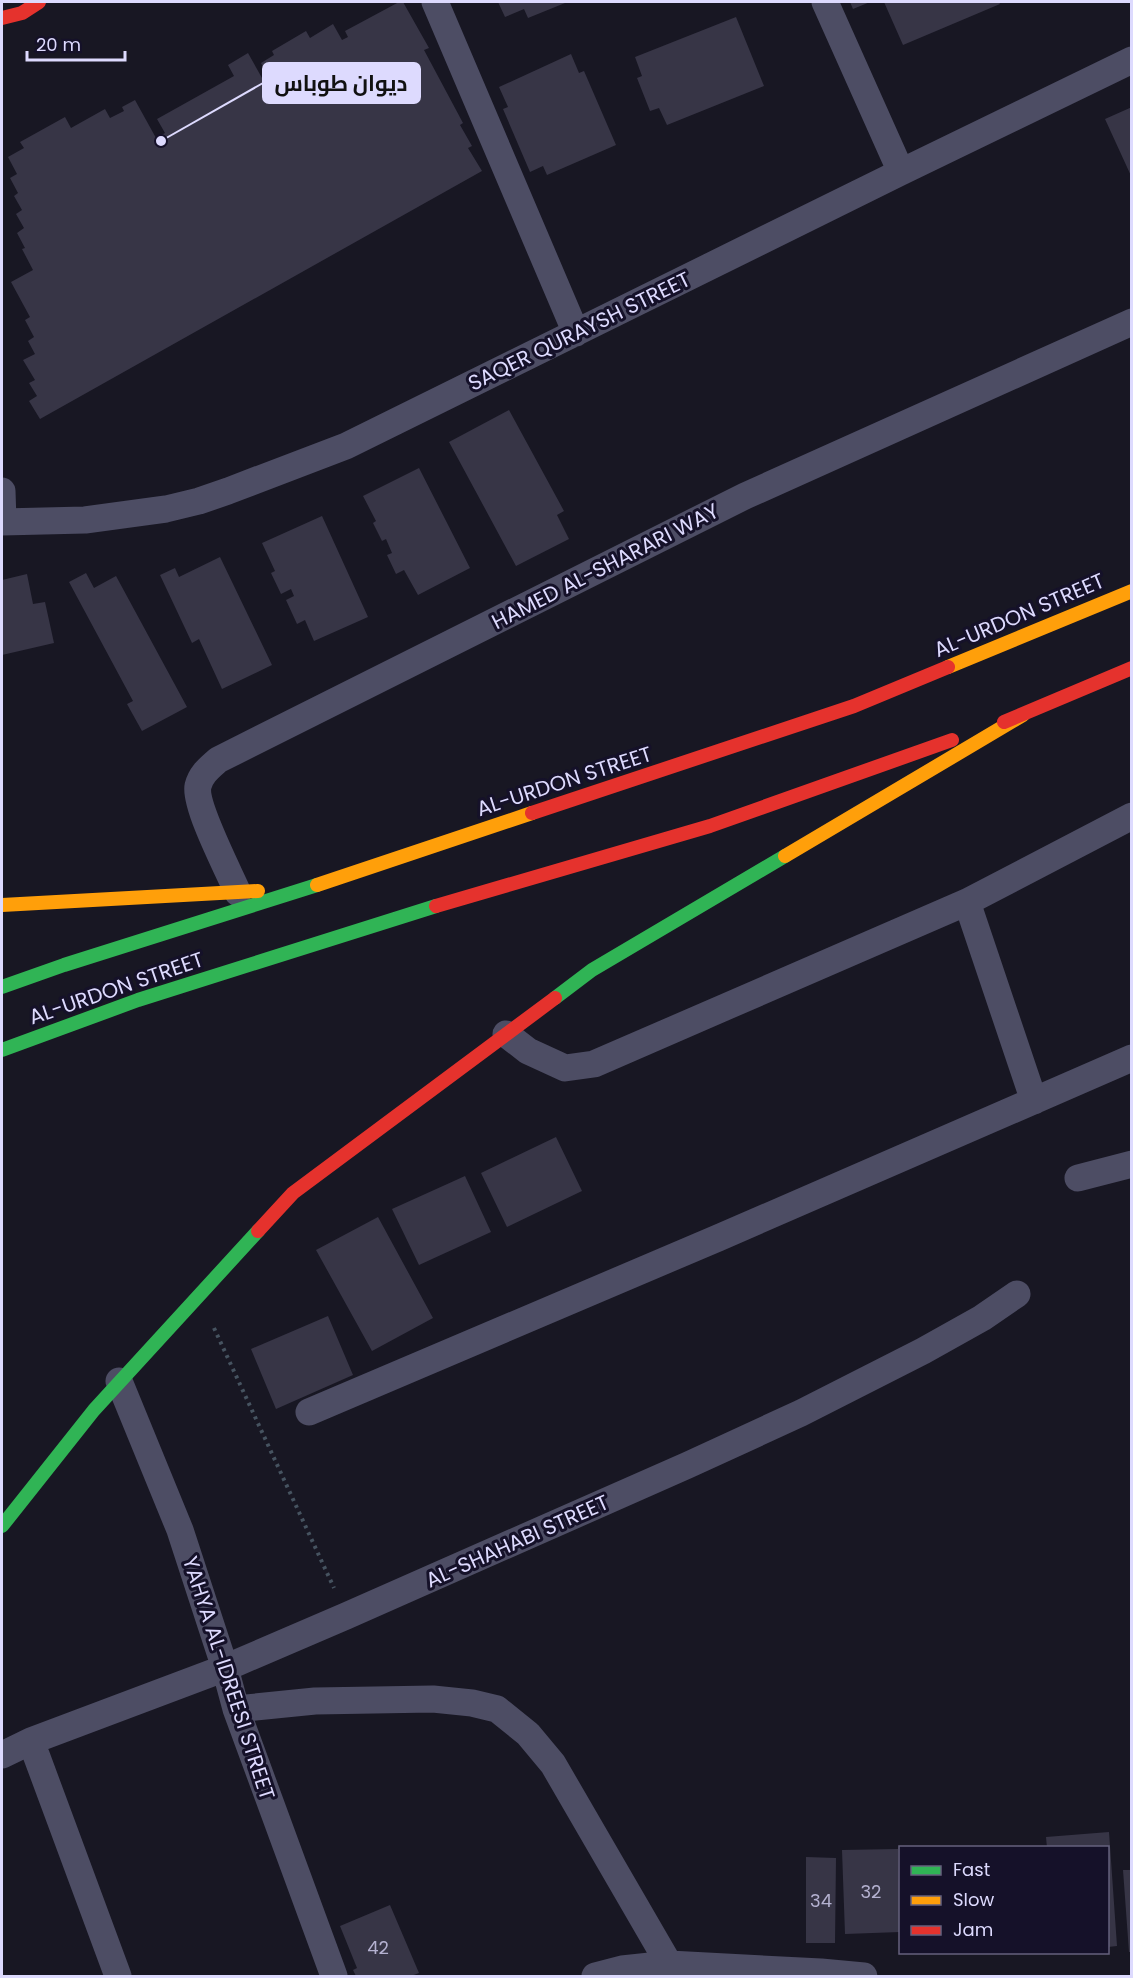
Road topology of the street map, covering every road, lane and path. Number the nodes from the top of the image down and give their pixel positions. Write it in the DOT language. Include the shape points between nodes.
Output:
graph roads {
  1 [pos="57,2"];
  2 [pos="435,2"];
  3 [pos="825,2"];
  4 [pos="17,16"];
  5 [pos="1131,60"];
  6 [pos="901,172"];
  7 [pos="1131,322"];
  8 [pos="576,333"];
  9 [pos="2,491"];
  10 [pos="2,522"];
  11 [pos="1131,591"];
  12 [pos="1131,668"];
  13 [pos="1023,715"];
  14 [pos="1131,816"];
  15 [pos="305,889"];
  16 [pos="238,892"];
  17 [pos="967,902"];
  18 [pos="2,905"];
  19 [pos="2,987"];
  20 [pos="506,1034"];
  21 [pos="2,1050"];
  22 [pos="1131,1058"];
  23 [pos="1034,1101"];
  24 [pos="1131,1164"];
  25 [pos="1078,1178"];
  26 [pos="1017,1294"];
  27 [pos="219,1339"];
  28 [pos="119,1381"];
  29 [pos="309,1412"];
  30 [pos="2,1526"];
  31 [pos="324,1568"];
  32 [pos="225,1668"];
  33 [pos="236,1708"];
  34 [pos="31,1741"];
  35 [pos="2,1755"];
  36 [pos="669,1964"];
  37 [pos="118,1977"];
  38 [pos="334,1977"];
  39 [pos="595,1977"];
  40 [pos="864,1977"];
  1 -- 4 [label="main road"];
  2 -- 8 [label="street"];
  3 -- 6 [label="street"];
  5 -- 6 [label="street, SAQER QURAYSH STREET"];
  6 -- 8 [label="street, SAQER QURAYSH STREET"];
  7 -- 16 [label="street, HAMED AL-SHARARI WAY" via="745,496 218,760 204,771 198,788 201,808"];
  8 -- 10 [label="street, SAQER QURAYSH STREET" via="346,446 199,501 140,514 85,520"];
  9 -- 10 [label="street"];
  11 -- 15 [label="main road, AL-URDON STREET" via="854,706"];
  12 -- 13 [label="main road, AL-URDON STREET"];
  13 -- 20 [label="main road" via="592,970"];
  13 -- 21 [label="main road, AL-URDON STREET" via="710,826 138,1000"];
  14 -- 17 [label="street"];
  15 -- 16 [label="main road"];
  15 -- 19 [label="main road, AL-URDON STREET"];
  16 -- 18 [label="main road"];
  17 -- 20 [label="street" via="594,1064 565,1068 528,1051"];
  17 -- 23 [label="street"];
  20 -- 28 [label="main road" via="293,1193"];
  22 -- 23 [label="street"];
  23 -- 29 [label="street"];
  24 -- 25 [label="street"];
  26 -- 32 [label="street, AL-SHAHABI STREET" via="963,1329 801,1413"];
  27 -- 31 [label="path"];
  28 -- 30 [label="main road"];
  28 -- 32 [label="street, YAHYA AL-IDREESI STREET" via="180,1530"];
  32 -- 33 [label="street, YAHYA AL-IDREESI STREET"];
  32 -- 34 [label="street, AL-SHAHABI STREET"];
  33 -- 36 [label="street" via="315,1701 433,1699 497,1709 528,1734 553,1764"];
  33 -- 38 [label="street, YAHYA AL-IDREESI STREET"];
  34 -- 35 [label="street, AL-SHAHABI STREET"];
  34 -- 37 [label="street"];
  36 -- 39 [label="street" via="622,1969"];
  36 -- 40 [label="street" via="821,1971"];
}
